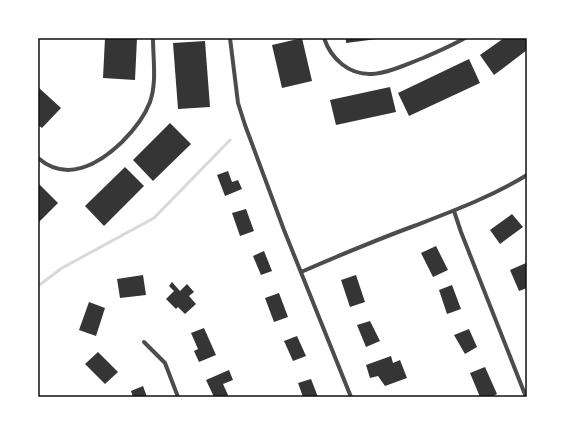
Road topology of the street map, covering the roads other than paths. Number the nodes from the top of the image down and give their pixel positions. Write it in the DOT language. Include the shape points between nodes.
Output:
graph roads {
  1 [pos="153,38"];
  2 [pos="230,38"];
  3 [pos="324,38"];
  4 [pos="465,38"];
  5 [pos="38,158"];
  6 [pos="527,175"];
  7 [pos="454,211"];
  8 [pos="301,272"];
  9 [pos="144,342"];
  10 [pos="178,397"];
  11 [pos="351,397"];
  12 [pos="526,397"];
  1 -- 5 [label="street" via="153,91 146,112 134,129 108,154 89,165 65,170 52,167"];
  2 -- 8 [label="street" via="238,103"];
  3 -- 4 [label="street" via="334,58 345,67 372,74 402,66"];
  6 -- 7 [label="street" via="484,199"];
  7 -- 8 [label="street"];
  7 -- 12 [label="street"];
  8 -- 11 [label="street"];
  9 -- 10 [label="street" via="165,363"];
}
